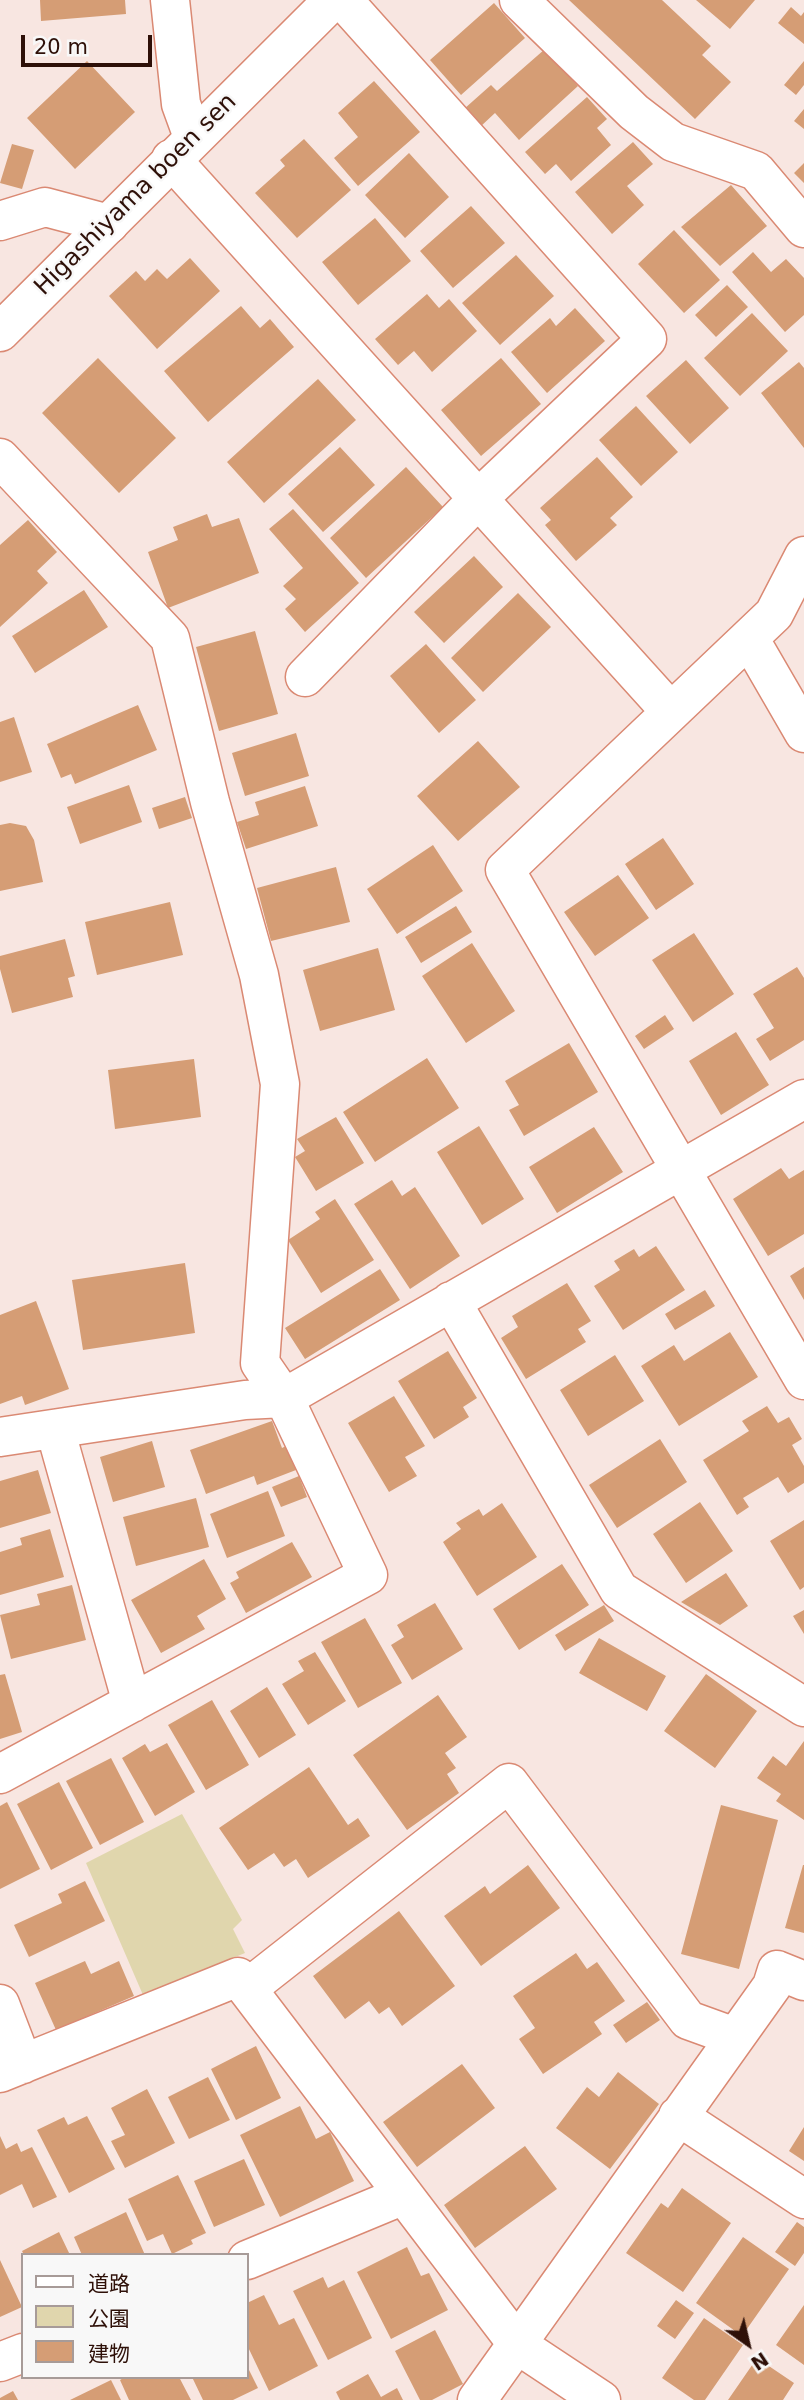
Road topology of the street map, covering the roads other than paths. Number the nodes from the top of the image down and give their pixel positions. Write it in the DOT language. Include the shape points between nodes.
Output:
graph roads {
  1 [pos="170,0"];
  2 [pos="333,0"];
  3 [pos="343,0"];
  4 [pos="519,0"];
  5 [pos="182,148"];
  6 [pos="0,221"];
  7 [pos="109,223"];
  8 [pos="804,228"];
  9 [pos="0,332"];
  10 [pos="0,457"];
  11 [pos="479,498"];
  12 [pos="804,556"];
  13 [pos="749,638"];
  14 [pos="304,677"];
  15 [pos="671,712"];
  16 [pos="804,733"];
  17 [pos="804,1099"];
  18 [pos="681,1169"];
  19 [pos="452,1301"];
  20 [pos="804,1380"];
  21 [pos="284,1398"];
  22 [pos="55,1429"];
  23 [pos="0,1437"];
  24 [pos="132,1703"];
  25 [pos="804,1707"];
  26 [pos="0,1774"];
  27 [pos="804,1981"];
  28 [pos="248,1988"];
  29 [pos="0,2004"];
  30 [pos="734,2037"];
  31 [pos="12,2068"];
  32 [pos="678,2116"];
  33 [pos="404,2195"];
  34 [pos="804,2199"];
  35 [pos="248,2260"];
  36 [pos="518,2345"];
  37 [pos="21,2354"];
  38 [pos="0,2362"];
  39 [pos="477,2400"];
  40 [pos="601,2400"];
  1 -- 5 [label="street"];
  2 -- 5 [label="street, Higashiyama boen sen"];
  3 -- 11 [label="street" via="647,339"];
  4 -- 8 [label="street" via="634,112 673,142 756,171"];
  5 -- 7 [label="street, Higashiyama boen sen"];
  5 -- 11 [label="street"];
  6 -- 7 [label="street" via="45,207"];
  7 -- 9 [label="street, Higashiyama boen sen"];
  10 -- 21 [label="street" via="170,638 259,975 280,1084 260,1363"];
  11 -- 14 [label="street"];
  11 -- 15 [label="street"];
  12 -- 13 [label="street" via="774,614"];
  13 -- 15 [label="street"];
  13 -- 16 [label="street"];
  15 -- 18 [label="street" via="505,870"];
  17 -- 18 [label="street"];
  18 -- 19 [label="street"];
  18 -- 20 [label="street"];
  19 -- 21 [label="street"];
  19 -- 25 [label="street" via="619,1590"];
  21 -- 22 [label="street"];
  21 -- 24 [label="street" via="368,1575"];
  22 -- 23 [label="street"];
  22 -- 24 [label="street"];
  24 -- 26 [label="street"];
  27 -- 30 [label="street" via="777,1970 772,1986"];
  28 -- 30 [label="street" via="509,1783 688,2020"];
  28 -- 31 [label="street" via="238,1977"];
  28 -- 33 [label="street"];
  29 -- 31 [label="street"];
  30 -- 32 [label="street"];
  32 -- 34 [label="street"];
  32 -- 36 [label="street"];
  33 -- 35 [label="street"];
  33 -- 36 [label="street"];
  36 -- 39 [label="street"];
  36 -- 40 [label="street"];
  37 -- 38 [label="street"];
}
